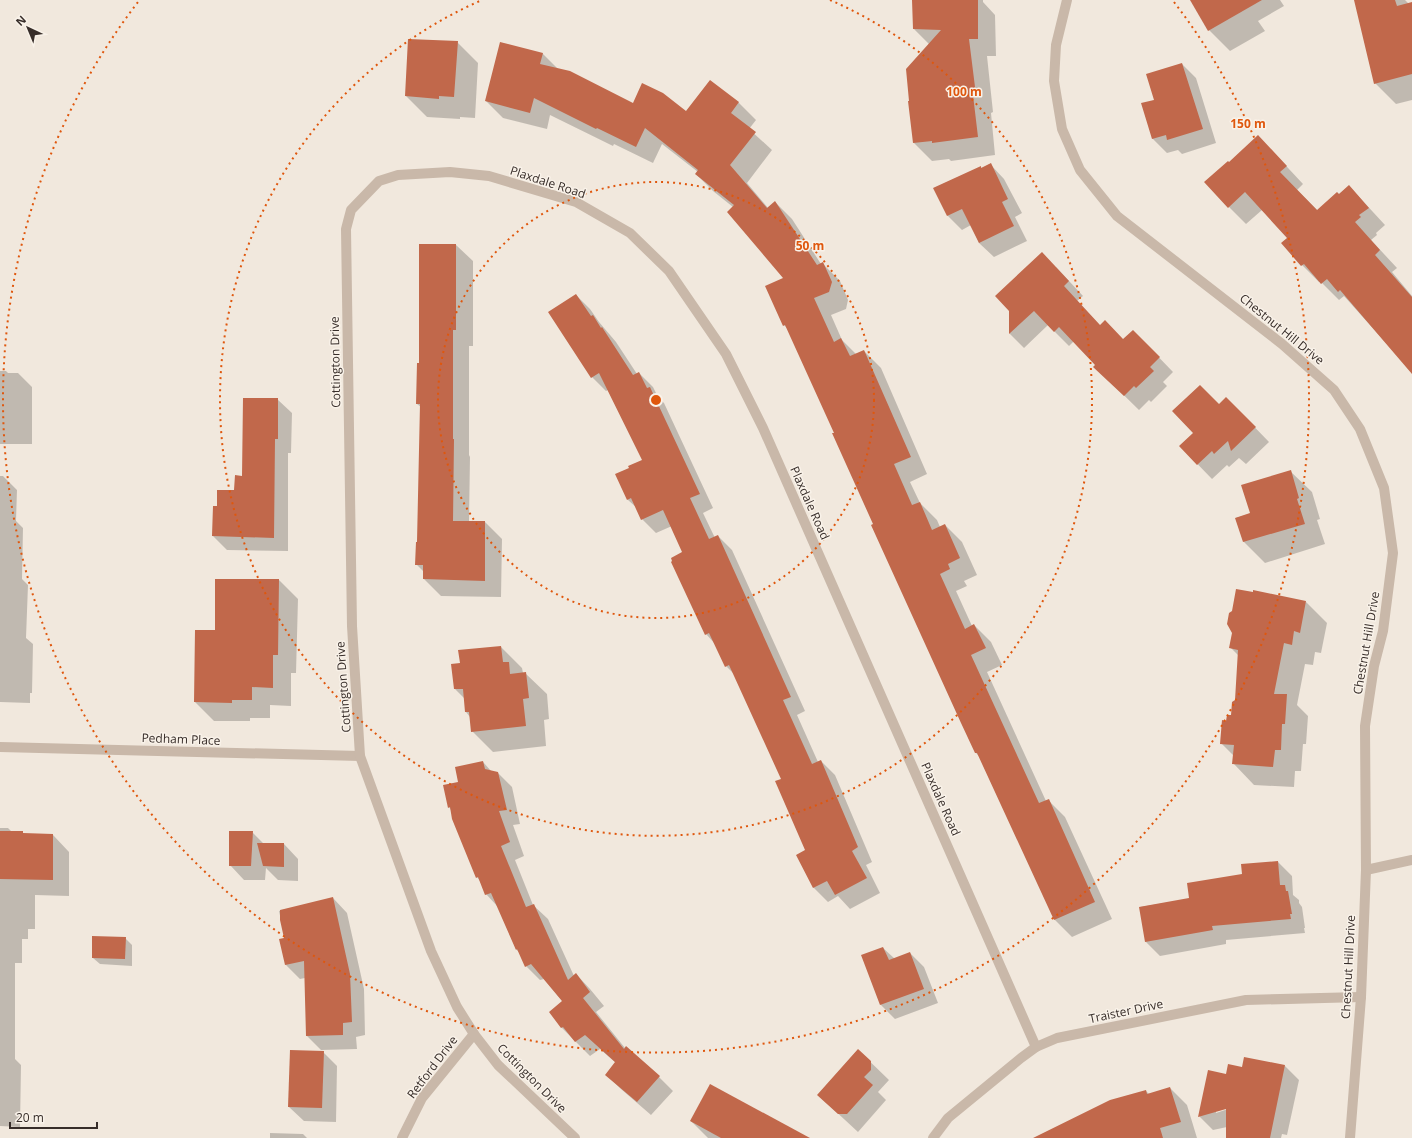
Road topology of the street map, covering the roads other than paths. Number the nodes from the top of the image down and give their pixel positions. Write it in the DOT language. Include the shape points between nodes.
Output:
graph roads {
  1 [pos="1067,0"];
  2 [pos="379,181"];
  3 [pos="0,747"];
  4 [pos="360,756"];
  5 [pos="1412,860"];
  6 [pos="1366,870"];
  7 [pos="1360,997"];
  8 [pos="474,1034"];
  9 [pos="1036,1047"];
  10 [pos="402,1138"];
  11 [pos="574,1138"];
  12 [pos="932,1138"];
  13 [pos="1350,1138"];
  1 -- 6 [label="street, Chestnut Hill Drive" via="1056,45 1054,81 1062,129 1080,170 1118,216 1282,344 1334,390 1360,429 1384,488 1393,553 1383,631 1374,666 1365,726"];
  2 -- 4 [label="street, Cottington Drive" via="351,210 346,229 352,626"];
  2 -- 9 [label="street, Plaxdale Road" via="398,175 450,172 489,176 576,202 630,233 669,271 726,354 763,428"];
  3 -- 4 [label="street, Pedham Place"];
  4 -- 8 [label="street, Cottington Drive" via="431,951 457,1007"];
  5 -- 6 [label="street"];
  6 -- 7 [label="street, Chestnut Hill Drive"];
  7 -- 9 [label="street, Traister Drive" via="1246,1000 1057,1038"];
  7 -- 13 [label="street, Chestnut Hill Drive"];
  8 -- 10 [label="street, Retford Drive" via="422,1098"];
  8 -- 11 [label="street, Cottington Drive" via="498,1065"];
  9 -- 12 [label="street, Traister Drive" via="948,1118"];
}
